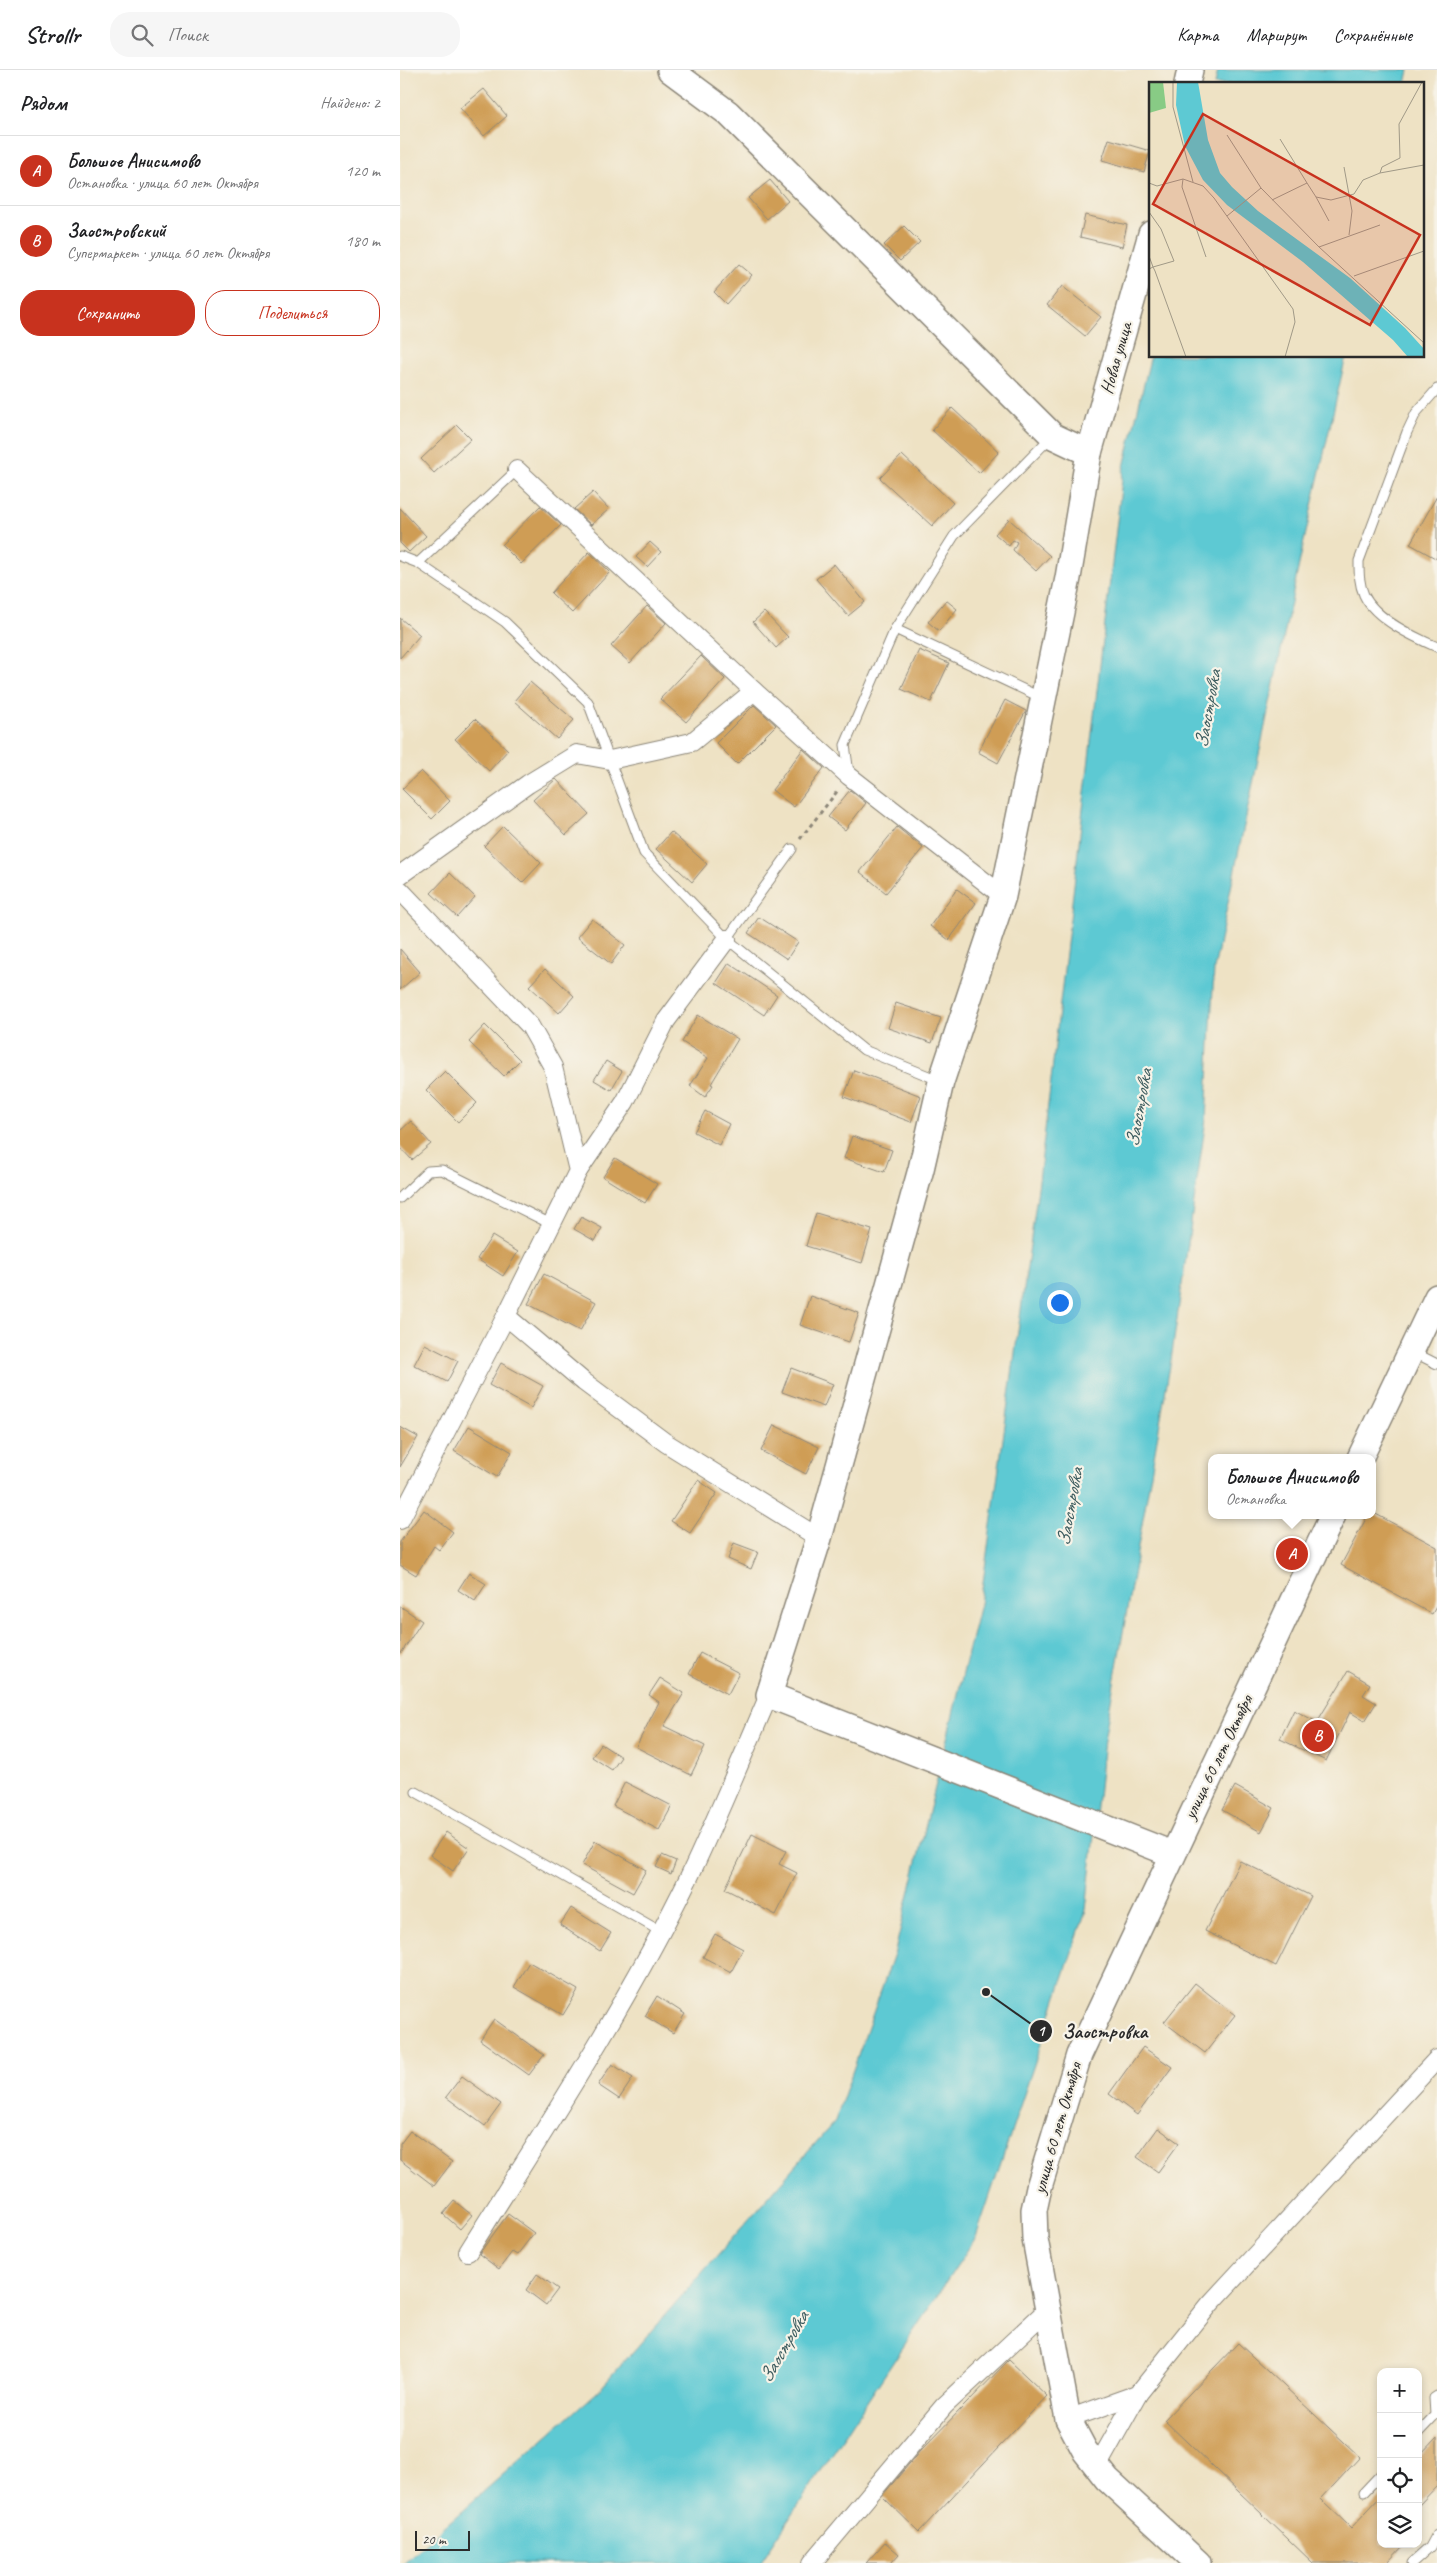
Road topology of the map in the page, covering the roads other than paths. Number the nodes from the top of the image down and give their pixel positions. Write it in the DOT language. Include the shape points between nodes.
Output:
graph roads {
  1 [pos="670,70"];
  2 [pos="1149,241"];
  3 [pos="1437,389"];
  4 [pos="1053,436"];
  5 [pos="1089,453"];
  6 [pos="517,470"];
  7 [pos="400,556"];
  8 [pos="418,563"];
  9 [pos="895,629"];
  10 [pos="1437,647"];
  11 [pos="754,691"];
  12 [pos="1043,699"];
  13 [pos="610,760"];
  14 [pos="849,776"];
  15 [pos="792,849"];
  16 [pos="400,876"];
  17 [pos="400,890"];
  18 [pos="1003,896"];
  19 [pos="727,939"];
  20 [pos="941,1082"];
  21 [pos="578,1171"];
  22 [pos="400,1198"];
  23 [pos="551,1224"];
  24 [pos="1437,1297"];
  25 [pos="506,1316"];
  26 [pos="1410,1351"];
  27 [pos="1437,1364"];
  28 [pos="1362,1454"];
  29 [pos="1331,1519"];
  30 [pos="400,1520"];
  31 [pos="819,1538"];
  32 [pos="769,1695"];
  33 [pos="416,1792"];
  34 [pos="1172,1854"];
  35 [pos="660,1931"];
  36 [pos="1437,2059"];
  37 [pos="468,2252"];
  38 [pos="1048,2309"];
  39 [pos="1138,2394"];
  40 [pos="1437,2396"];
  41 [pos="1436,2415"];
  42 [pos="1068,2418"];
  43 [pos="1422,2429"];
  44 [pos="1097,2467"];
  45 [pos="1377,2478"];
  46 [pos="1364,2492"];
  47 [pos="1437,2534"];
  48 [pos="812,2563"];
  49 [pos="1198,2563"];
  50 [pos="1412,2563"];
  1 -- 4 [label="street" via="728,113"];
  2 -- 5 [label="street, Новая улица"];
  3 -- 10 [label="lane" via="1416,413 1407,432 1359,561 1365,597 1397,627"];
  4 -- 5 [label="street"];
  4 -- 9 [label="lane" via="954,536"];
  5 -- 12 [label="street, Новая улица"];
  6 -- 8 [label="lane"];
  6 -- 11 [label="street"];
  7 -- 8 [label="lane"];
  8 -- 13 [label="lane" via="505,622 588,702"];
  9 -- 12 [label="lane"];
  9 -- 14 [label="lane" via="846,745"];
  11 -- 13 [label="street" via="692,742"];
  11 -- 14 [label="street"];
  12 -- 18 [label="street, Новая улица"];
  13 -- 16 [label="street" via="577,754 528,784"];
  13 -- 19 [label="lane" via="644,853"];
  14 -- 18 [label="street"];
  15 -- 19 [label="lane"];
  17 -- 21 [label="street" via="530,1026 553,1067"];
  18 -- 20 [label="street, Новая улица"];
  19 -- 20 [label="lane" via="864,1050"];
  19 -- 21 [label="street" via="666,1022 624,1102"];
  20 -- 31 [label="street, Новая улица" via="921,1169"];
  21 -- 23 [label="street"];
  22 -- 23 [label="lane" via="428,1171 442,1170"];
  23 -- 25 [label="street"];
  24 -- 26 [label="street"];
  25 -- 30 [label="street"];
  25 -- 31 [label="street" via="584,1382 666,1443"];
  26 -- 27 [label="lane"];
  26 -- 28 [label="street"];
  29 -- 34 [label="street, улица 60 лет Октября"];
  31 -- 32 [label="street, Новая улица"];
  32 -- 34 [label="street"];
  32 -- 35 [label="street" via="690,1875"];
  33 -- 35 [label="lane"];
  34 -- 38 [label="street, улица 60 лет Октября" via="1078,2055 1039,2186 1034,2210 1035,2239"];
  35 -- 37 [label="street" via="592,2054"];
  36 -- 39 [label="street" via="1210,2304"];
  38 -- 42 [label="street, улица 60 лет Октября"];
  38 -- 48 [label="street" via="944,2406"];
  39 -- 42 [label="street"];
  39 -- 44 [label="street"];
  40 -- 41 [label="lane" via="1434,2398"];
  41 -- 43 [label="lane"];
  42 -- 44 [label="street, улица 60 лет Октября"];
  44 -- 49 [label="street, улица 60 лет Октября" via="1131,2503"];
  45 -- 46 [label="lane"];
  47 -- 50 [label="lane" via="1430,2548"];
}
